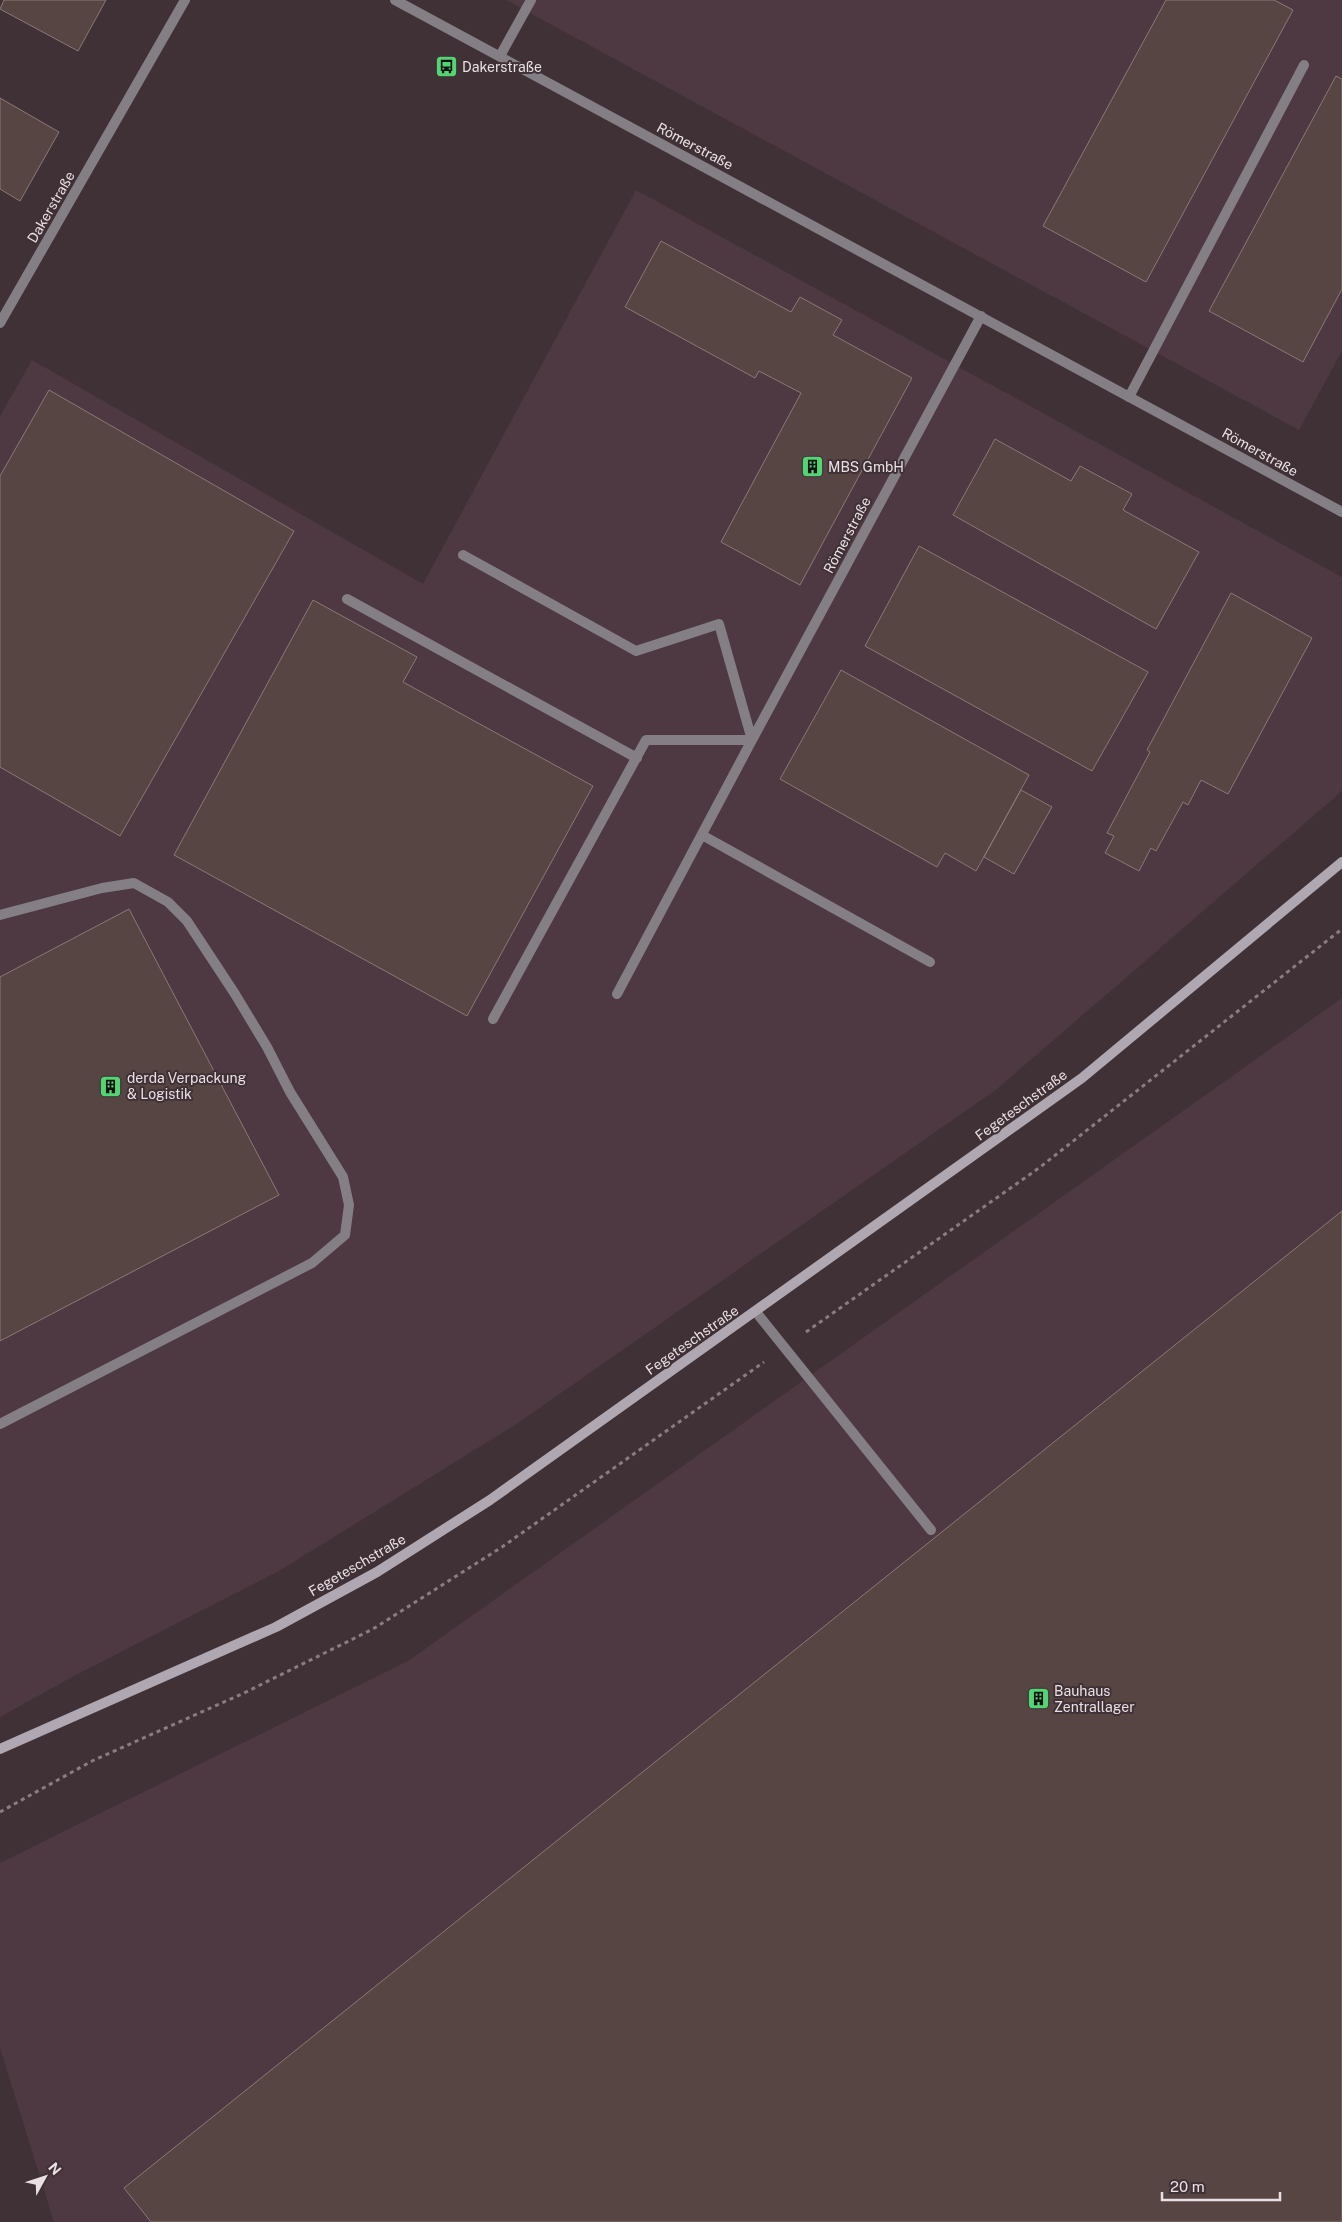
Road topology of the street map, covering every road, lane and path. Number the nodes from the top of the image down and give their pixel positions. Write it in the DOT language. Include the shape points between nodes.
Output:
graph roads {
  1 [pos="185,0"];
  2 [pos="396,0"];
  3 [pos="530,0"];
  4 [pos="500,56"];
  5 [pos="1304,65"];
  6 [pos="981,316"];
  7 [pos="0,323"];
  8 [pos="1129,397"];
  9 [pos="1342,512"];
  10 [pos="463,555"];
  11 [pos="347,599"];
  12 [pos="752,740"];
  13 [pos="637,758"];
  14 [pos="702,835"];
  15 [pos="1342,862"];
  16 [pos="0,915"];
  17 [pos="1342,929"];
  18 [pos="930,962"];
  19 [pos="617,994"];
  20 [pos="493,1019"];
  21 [pos="756,1312"];
  22 [pos="783,1348"];
  23 [pos="0,1424"];
  24 [pos="931,1530"];
  25 [pos="0,1749"];
  26 [pos="0,1812"];
  1 -- 7 [label="street, Dakerstraße"];
  2 -- 4 [label="street, Römerstraße"];
  3 -- 4 [label="street"];
  4 -- 6 [label="street, Römerstraße"];
  5 -- 8 [label="street"];
  6 -- 8 [label="street, Römerstraße"];
  6 -- 12 [label="street, Römerstraße"];
  8 -- 9 [label="street, Römerstraße"];
  10 -- 12 [label="street" via="636,651 719,624"];
  11 -- 13 [label="street"];
  12 -- 13 [label="street" via="646,740"];
  12 -- 14 [label="street, Römerstraße"];
  13 -- 20 [label="street"];
  14 -- 18 [label="street"];
  14 -- 19 [label="street, Römerstraße"];
  15 -- 21 [label="main road, Fegeteschstraße" via="1082,1078"];
  16 -- 23 [label="street" via="102,888 134,883 168,902 187,921 267,1047 290,1092 343,1177 349,1205 345,1235 312,1263"];
  17 -- 22 [label="path" via="1040,1168"];
  21 -- 22 [label="street"];
  21 -- 25 [label="main road, Fegeteschstraße" via="490,1500 377,1572 276,1627"];
  22 -- 24 [label="street"];
  22 -- 26 [label="path" via="502,1547 373,1629 244,1694 92,1762"];
}
